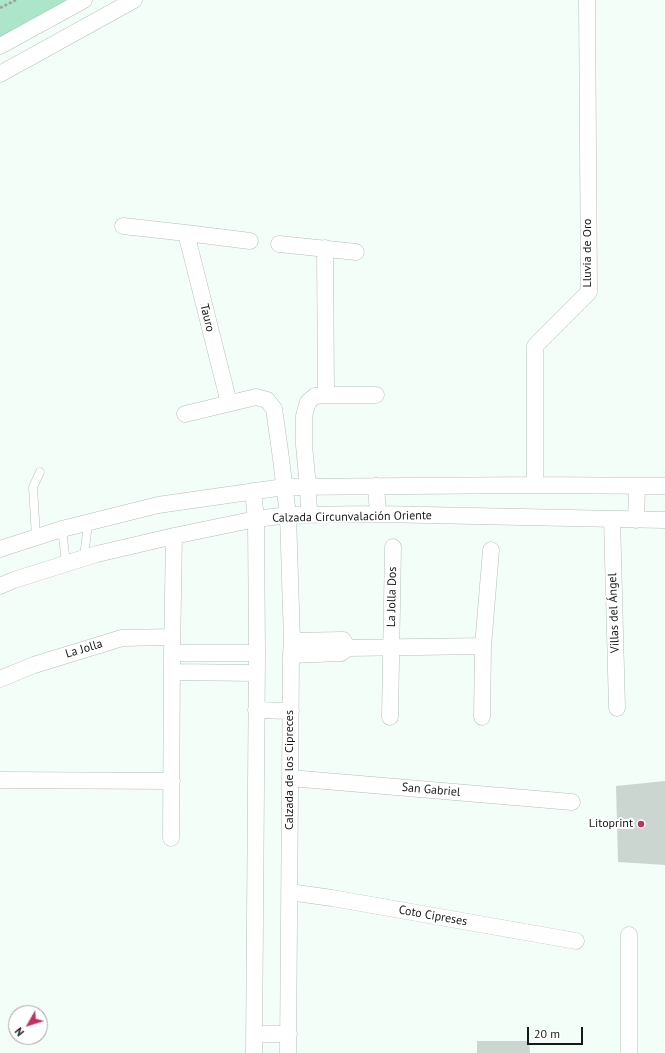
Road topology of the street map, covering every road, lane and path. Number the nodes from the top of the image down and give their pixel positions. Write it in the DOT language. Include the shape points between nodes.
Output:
graph roads {
  1 [pos="16,0"];
  2 [pos="84,0"];
  3 [pos="134,0"];
  4 [pos="587,0"];
  5 [pos="0,8"];
  6 [pos="0,46"];
  7 [pos="0,74"];
  8 [pos="123,226"];
  9 [pos="186,233"];
  10 [pos="250,242"];
  11 [pos="279,244"];
  12 [pos="325,248"];
  13 [pos="356,252"];
  14 [pos="326,394"];
  15 [pos="376,396"];
  16 [pos="229,403"];
  17 [pos="185,414"];
  18 [pos="40,472"];
  19 [pos="535,484"];
  20 [pos="376,486"];
  21 [pos="665,486"];
  22 [pos="308,487"];
  23 [pos="637,487"];
  24 [pos="284,488"];
  25 [pos="253,491"];
  26 [pos="378,514"];
  27 [pos="288,515"];
  28 [pos="309,515"];
  29 [pos="256,519"];
  30 [pos="612,519"];
  31 [pos="636,520"];
  32 [pos="665,520"];
  33 [pos="88,523"];
  34 [pos="62,529"];
  35 [pos="174,536"];
  36 [pos="36,537"];
  37 [pos="392,547"];
  38 [pos="0,549"];
  39 [pos="491,550"];
  40 [pos="84,558"];
  41 [pos="66,563"];
  42 [pos="0,586"];
  43 [pos="172,637"];
  44 [pos="483,646"];
  45 [pos="391,647"];
  46 [pos="291,648"];
  47 [pos="172,653"];
  48 [pos="257,653"];
  49 [pos="172,672"];
  50 [pos="256,673"];
  51 [pos="0,679"];
  52 [pos="617,708"];
  53 [pos="256,710"];
  54 [pos="291,711"];
  55 [pos="390,717"];
  56 [pos="482,717"];
  57 [pos="290,778"];
  58 [pos="0,780"];
  59 [pos="172,781"];
  60 [pos="572,802"];
  61 [pos="171,838"];
  62 [pos="289,892"];
  63 [pos="630,935"];
  64 [pos="576,941"];
  65 [pos="254,1034"];
  66 [pos="288,1034"];
  67 [pos="254,1053"];
  68 [pos="288,1053"];
  69 [pos="629,1053"];
  1 -- 5 [label="path"];
  2 -- 6 [label="street"];
  3 -- 7 [label="street"];
  4 -- 19 [label="street, Lluvia de Oro" via="589,292 535,346"];
  8 -- 9 [label="street"];
  9 -- 10 [label="street"];
  9 -- 16 [label="street, Tauro"];
  11 -- 12 [label="street"];
  12 -- 13 [label="street"];
  12 -- 14 [label="street"];
  14 -- 15 [label="street"];
  14 -- 22 [label="street" via="315,396 308,402 304,416"];
  16 -- 17 [label="street"];
  16 -- 24 [label="street" via="256,397 267,400 274,409"];
  18 -- 36 [label="lane" via="33,488"];
  19 -- 20 [label="street"];
  19 -- 23 [label="street"];
  20 -- 22 [label="street"];
  20 -- 26 [label="street"];
  21 -- 23 [label="street"];
  22 -- 24 [label="street"];
  22 -- 28 [label="street"];
  23 -- 31 [label="street"];
  24 -- 25 [label="street"];
  24 -- 27 [label="street, Calzada de los Cipreces"];
  25 -- 29 [label="street"];
  25 -- 33 [label="street" via="158,505"];
  26 -- 28 [label="street, Calzada Circunvalación Oriente"];
  26 -- 30 [label="street, Calzada Circunvalación Oriente"];
  27 -- 28 [label="street, Calzada Circunvalación Oriente"];
  27 -- 29 [label="street, Calzada Circunvalación Oriente"];
  27 -- 46 [label="street, Calzada de los Cipreces"];
  29 -- 35 [label="street, Calzada Circunvalación Oriente"];
  29 -- 48 [label="street"];
  30 -- 31 [label="street, Calzada Circunvalación Oriente"];
  30 -- 52 [label="street, Villas del Ángel"];
  31 -- 32 [label="street, Calzada Circunvalación Oriente"];
  33 -- 34 [label="street"];
  33 -- 40 [label="lane"];
  34 -- 36 [label="street"];
  34 -- 41 [label="lane"];
  35 -- 40 [label="street, Calzada Circunvalación Oriente"];
  35 -- 43 [label="street"];
  36 -- 38 [label="street"];
  37 -- 45 [label="street, La Jolla Dos"];
  39 -- 44 [label="street"];
  40 -- 41 [label="street, Calzada Circunvalación Oriente"];
  41 -- 42 [label="street, Calzada Circunvalación Oriente"];
  43 -- 47 [label="street"];
  43 -- 51 [label="street, La Jolla" via="122,638 34,665"];
  44 -- 45 [label="street"];
  44 -- 56 [label="street"];
  45 -- 46 [label="street" via="348,648 341,653"];
  45 -- 55 [label="street, La Jolla Dos"];
  46 -- 54 [label="street, Calzada de los Cipreces"];
  47 -- 48 [label="street"];
  47 -- 49 [label="street"];
  48 -- 50 [label="street"];
  49 -- 50 [label="street"];
  49 -- 59 [label="street"];
  50 -- 53 [label="street"];
  53 -- 54 [label="street"];
  53 -- 65 [label="street"];
  54 -- 57 [label="street, Calzada de los Cipreces"];
  57 -- 60 [label="street, San Gabriel"];
  57 -- 62 [label="street, Calzada de los Cipreces"];
  58 -- 59 [label="street"];
  59 -- 61 [label="street"];
  62 -- 64 [label="street, Coto Cipreses"];
  62 -- 66 [label="street, Calzada de los Cipreces"];
  63 -- 69 [label="street"];
  65 -- 66 [label="street"];
  65 -- 67 [label="street"];
  66 -- 68 [label="street, Calzada de los Cipreces"];
}
